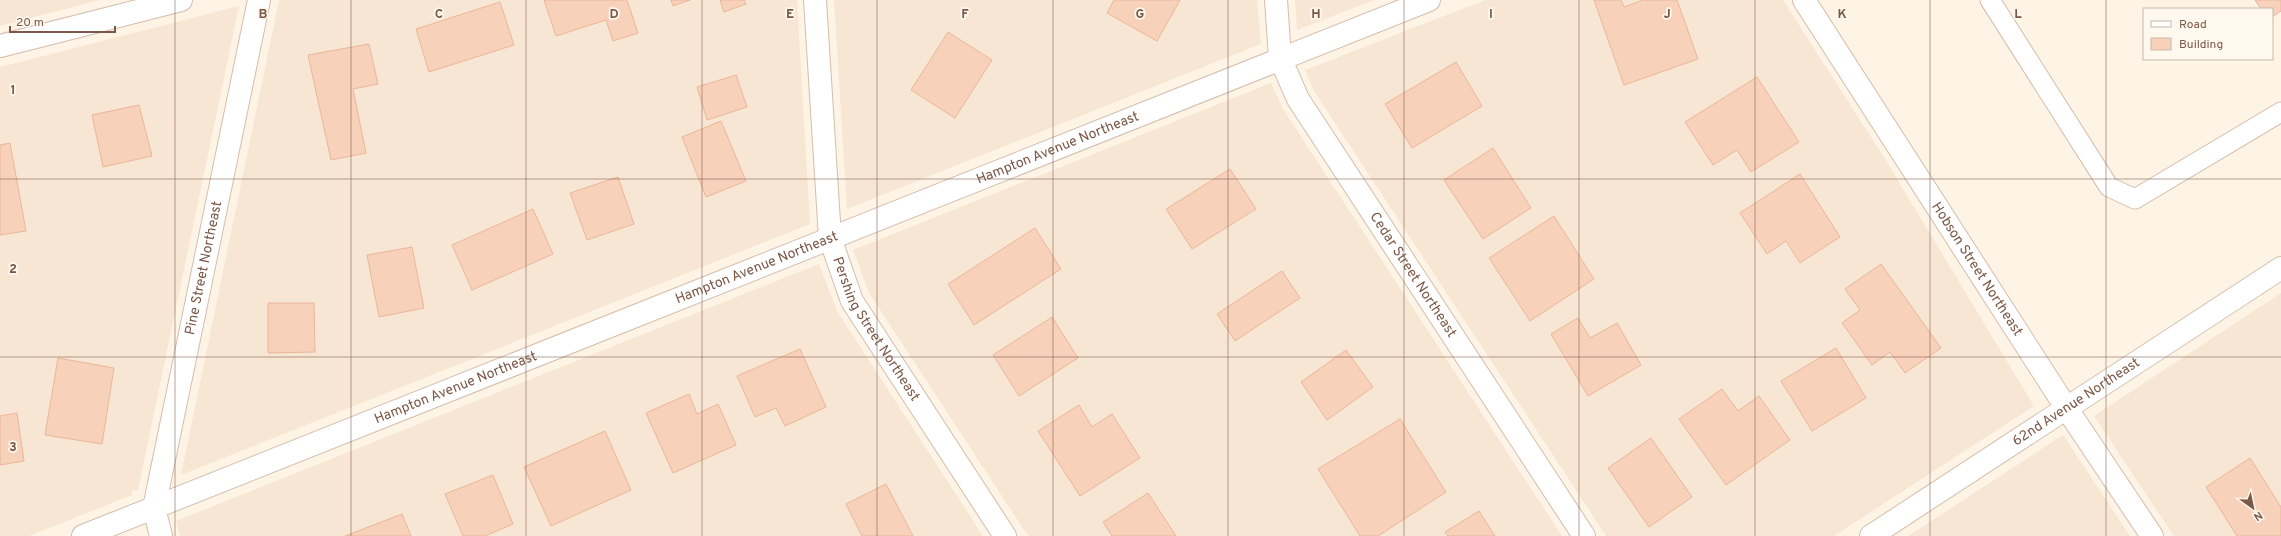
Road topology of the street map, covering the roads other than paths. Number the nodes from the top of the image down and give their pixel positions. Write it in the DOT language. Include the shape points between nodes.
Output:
graph roads {
  1 [pos="181,0"];
  2 [pos="259,0"];
  3 [pos="815,0"];
  4 [pos="1276,0"];
  5 [pos="1429,0"];
  6 [pos="1804,0"];
  7 [pos="1990,0"];
  8 [pos="0,46"];
  9 [pos="1280,58"];
  10 [pos="2281,112"];
  11 [pos="830,238"];
  12 [pos="2281,268"];
  13 [pos="2067,409"];
  14 [pos="154,508"];
  15 [pos="83,536"];
  16 [pos="161,536"];
  17 [pos="1005,536"];
  18 [pos="1584,536"];
  19 [pos="1871,536"];
  20 [pos="2152,536"];
  1 -- 8 [label="street"];
  2 -- 14 [label="street, Pine Street Northeast"];
  3 -- 11 [label="street, Pershing Street Northeast"];
  4 -- 9 [label="street, Cedar Street Northeast"];
  5 -- 9 [label="street, Hampton Avenue Northeast"];
  6 -- 13 [label="street, Hobson Street Northeast"];
  7 -- 10 [label="lane" via="2109,187 2134,199"];
  9 -- 11 [label="street, Hampton Avenue Northeast"];
  9 -- 18 [label="street, Cedar Street Northeast" via="1298,99"];
  11 -- 14 [label="street, Hampton Avenue Northeast"];
  11 -- 17 [label="street, Pershing Street Northeast" via="852,301"];
  12 -- 13 [label="street, 62nd Avenue Northeast"];
  13 -- 19 [label="street, 62nd Avenue Northeast"];
  13 -- 20 [label="street, Hobson Street Northeast"];
  14 -- 15 [label="street, Hampton Avenue Northeast"];
  14 -- 16 [label="street, Pine Street Northeast"];
}
